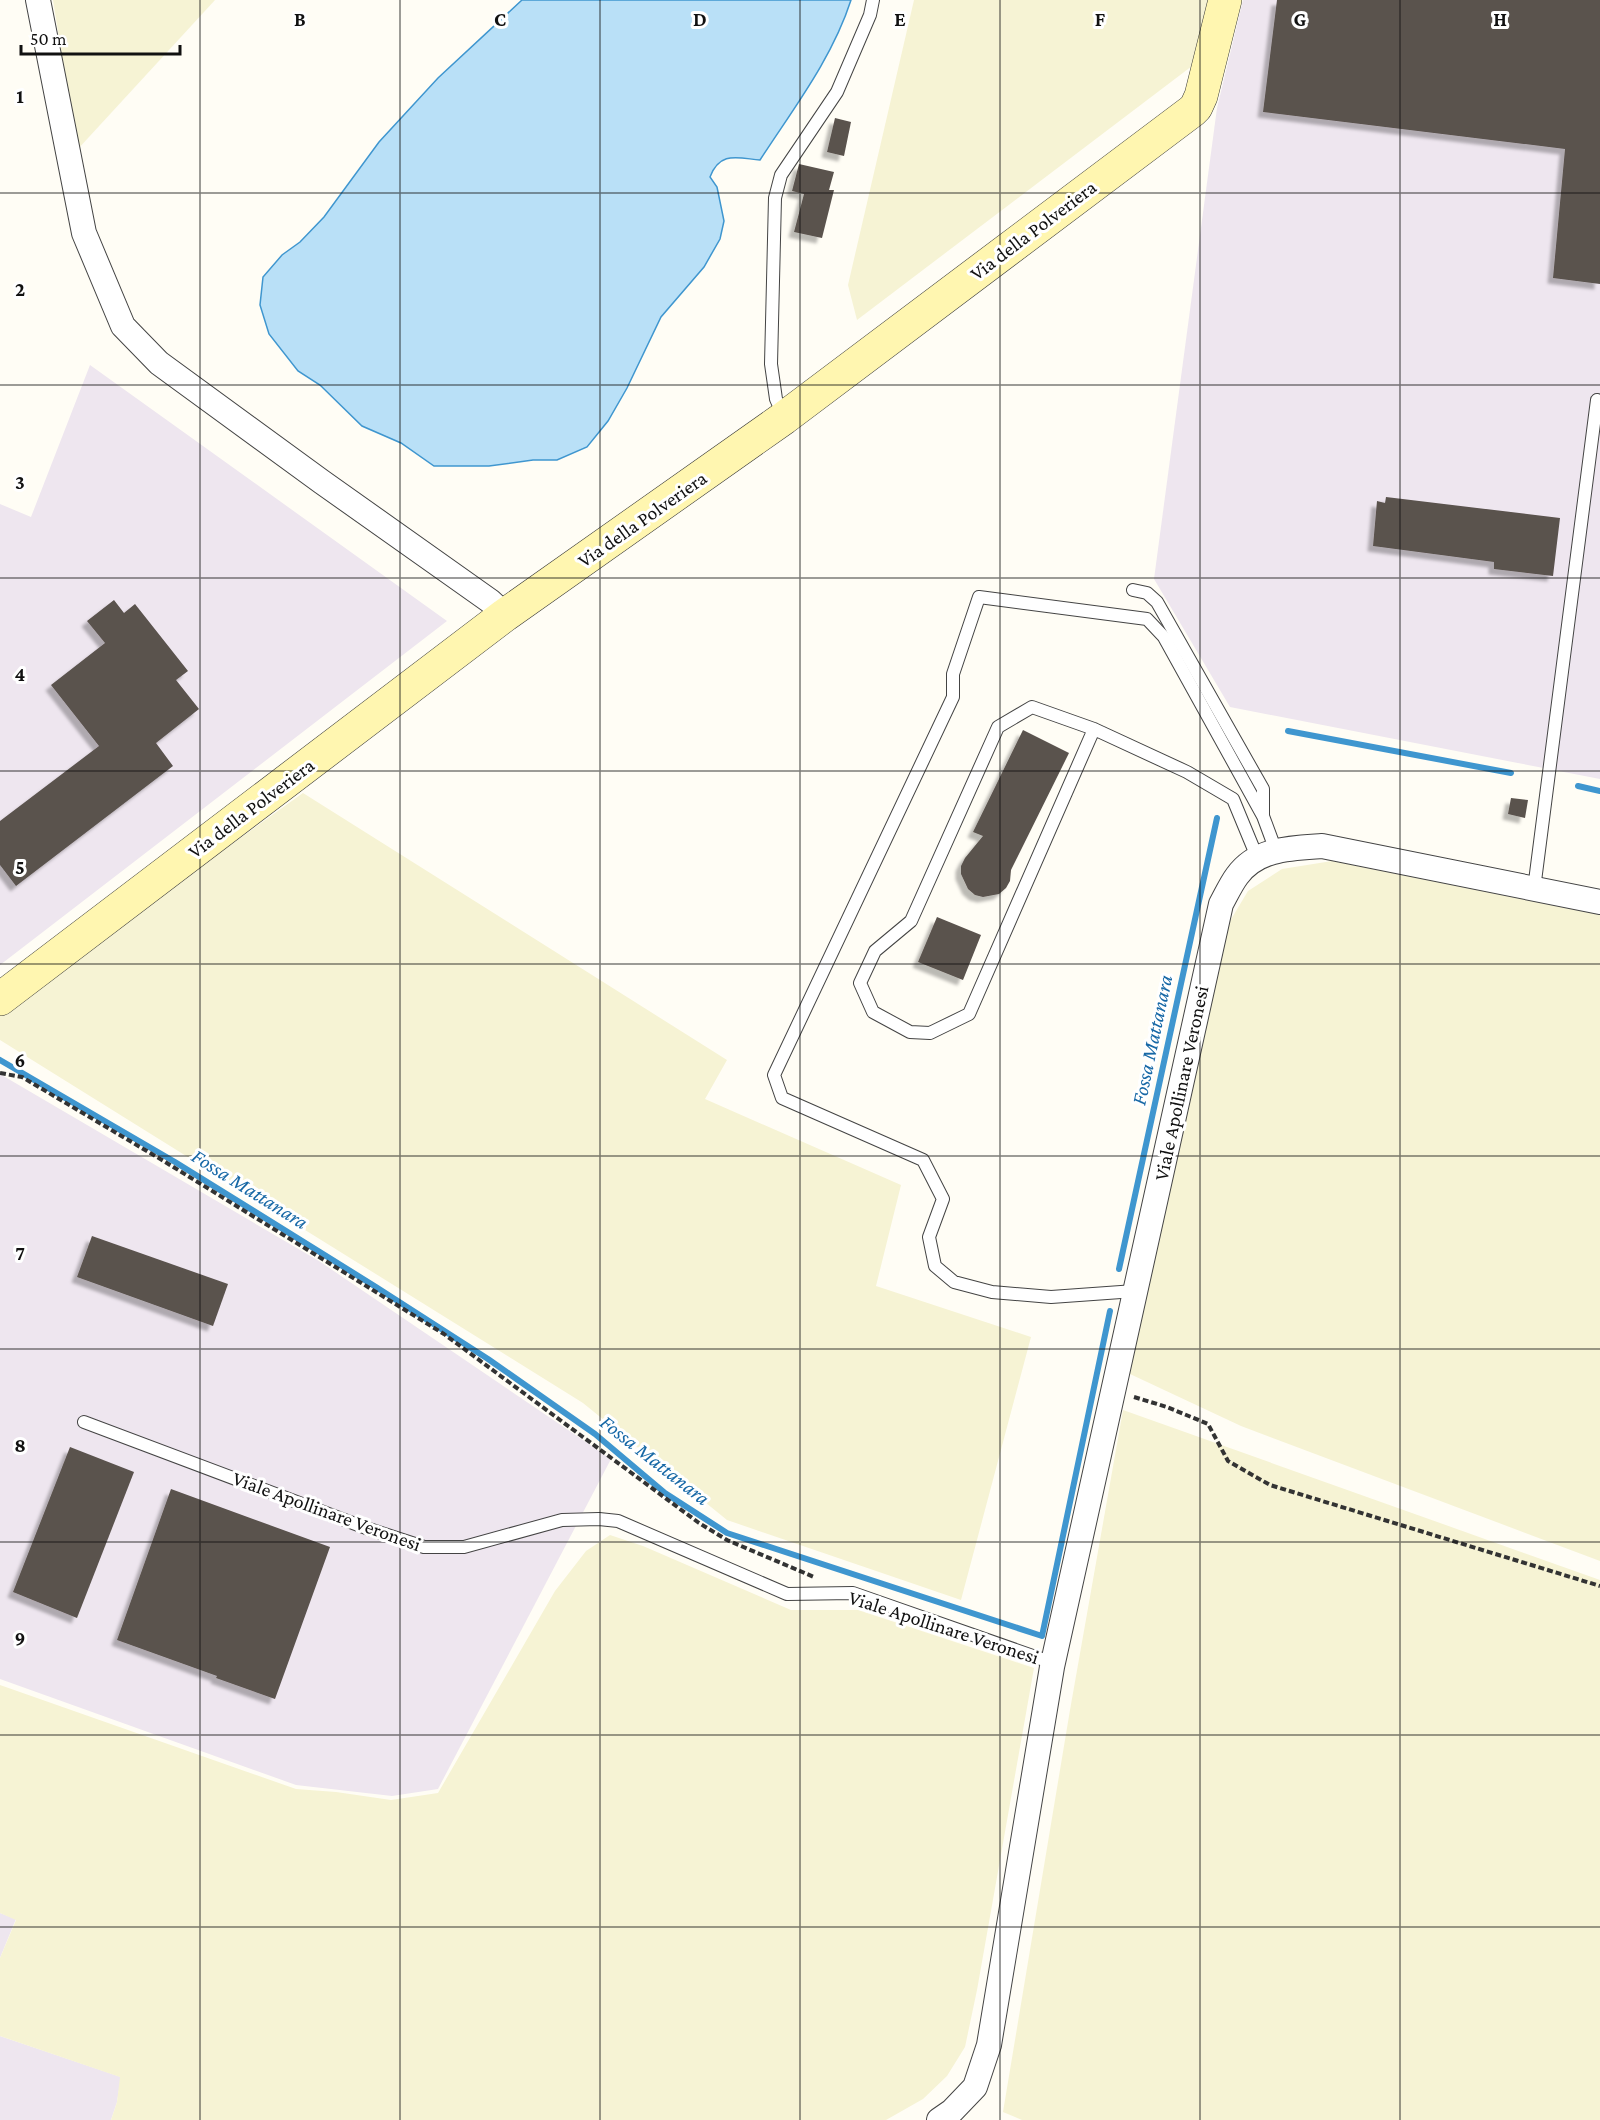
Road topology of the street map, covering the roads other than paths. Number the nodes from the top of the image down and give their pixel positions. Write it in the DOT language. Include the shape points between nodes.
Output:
graph roads {
  1 [pos="38,0"];
  2 [pos="873,0"];
  3 [pos="1225,0"];
  4 [pos="1600,401"];
  5 [pos="784,418"];
  6 [pos="1133,590"];
  7 [pos="505,615"];
  8 [pos="1094,729"];
  9 [pos="1263,816"];
  10 [pos="1266,854"];
  11 [pos="1534,889"];
  12 [pos="1600,902"];
  13 [pos="0,999"];
  14 [pos="1135,1291"];
  15 [pos="84,1422"];
  16 [pos="1053,1663"];
  17 [pos="939,2120"];
  1 -- 7 [label="street" via="84,233 123,326 159,363"];
  2 -- 5 [label="lane" via="837,92 781,175 775,198 771,364 776,399"];
  3 -- 5 [label="street, Via della Polveriera" via="1196,107"];
  4 -- 11 [label="lane" via="1597,400"];
  5 -- 7 [label="street, Via della Polveriera"];
  6 -- 9 [label="lane" via="1147,593 1156,602 1263,789"];
  7 -- 13 [label="street, Via della Polveriera"];
  8 -- 8 [label="lane" via="1032,707 998,727 911,921 875,951 860,983 873,1012 910,1032 930,1033 969,1014"];
  8 -- 10 [label="lane" via="1187,772 1233,799"];
  9 -- 10 [label="lane"];
  9 -- 14 [label="lane" via="1164,636 1147,619 979,597 953,674 953,697 774,1075 782,1098 923,1160 943,1199 929,1237 935,1266 954,1282 992,1292 1051,1297"];
  10 -- 11 [label="street" via="1322,846"];
  10 -- 14 [label="street, Viale Apollinare Veronesi" via="1239,874 1221,904"];
  11 -- 12 [label="street"];
  14 -- 16 [label="street, Viale Apollinare Veronesi"];
  15 -- 16 [label="lane, Viale Apollinare Veronesi" via="424,1548 464,1547 562,1520 618,1521 787,1594 853,1593"];
  16 -- 17 [label="street, Viale Apollinare Veronesi" via="989,2045 975,2087"];
}
